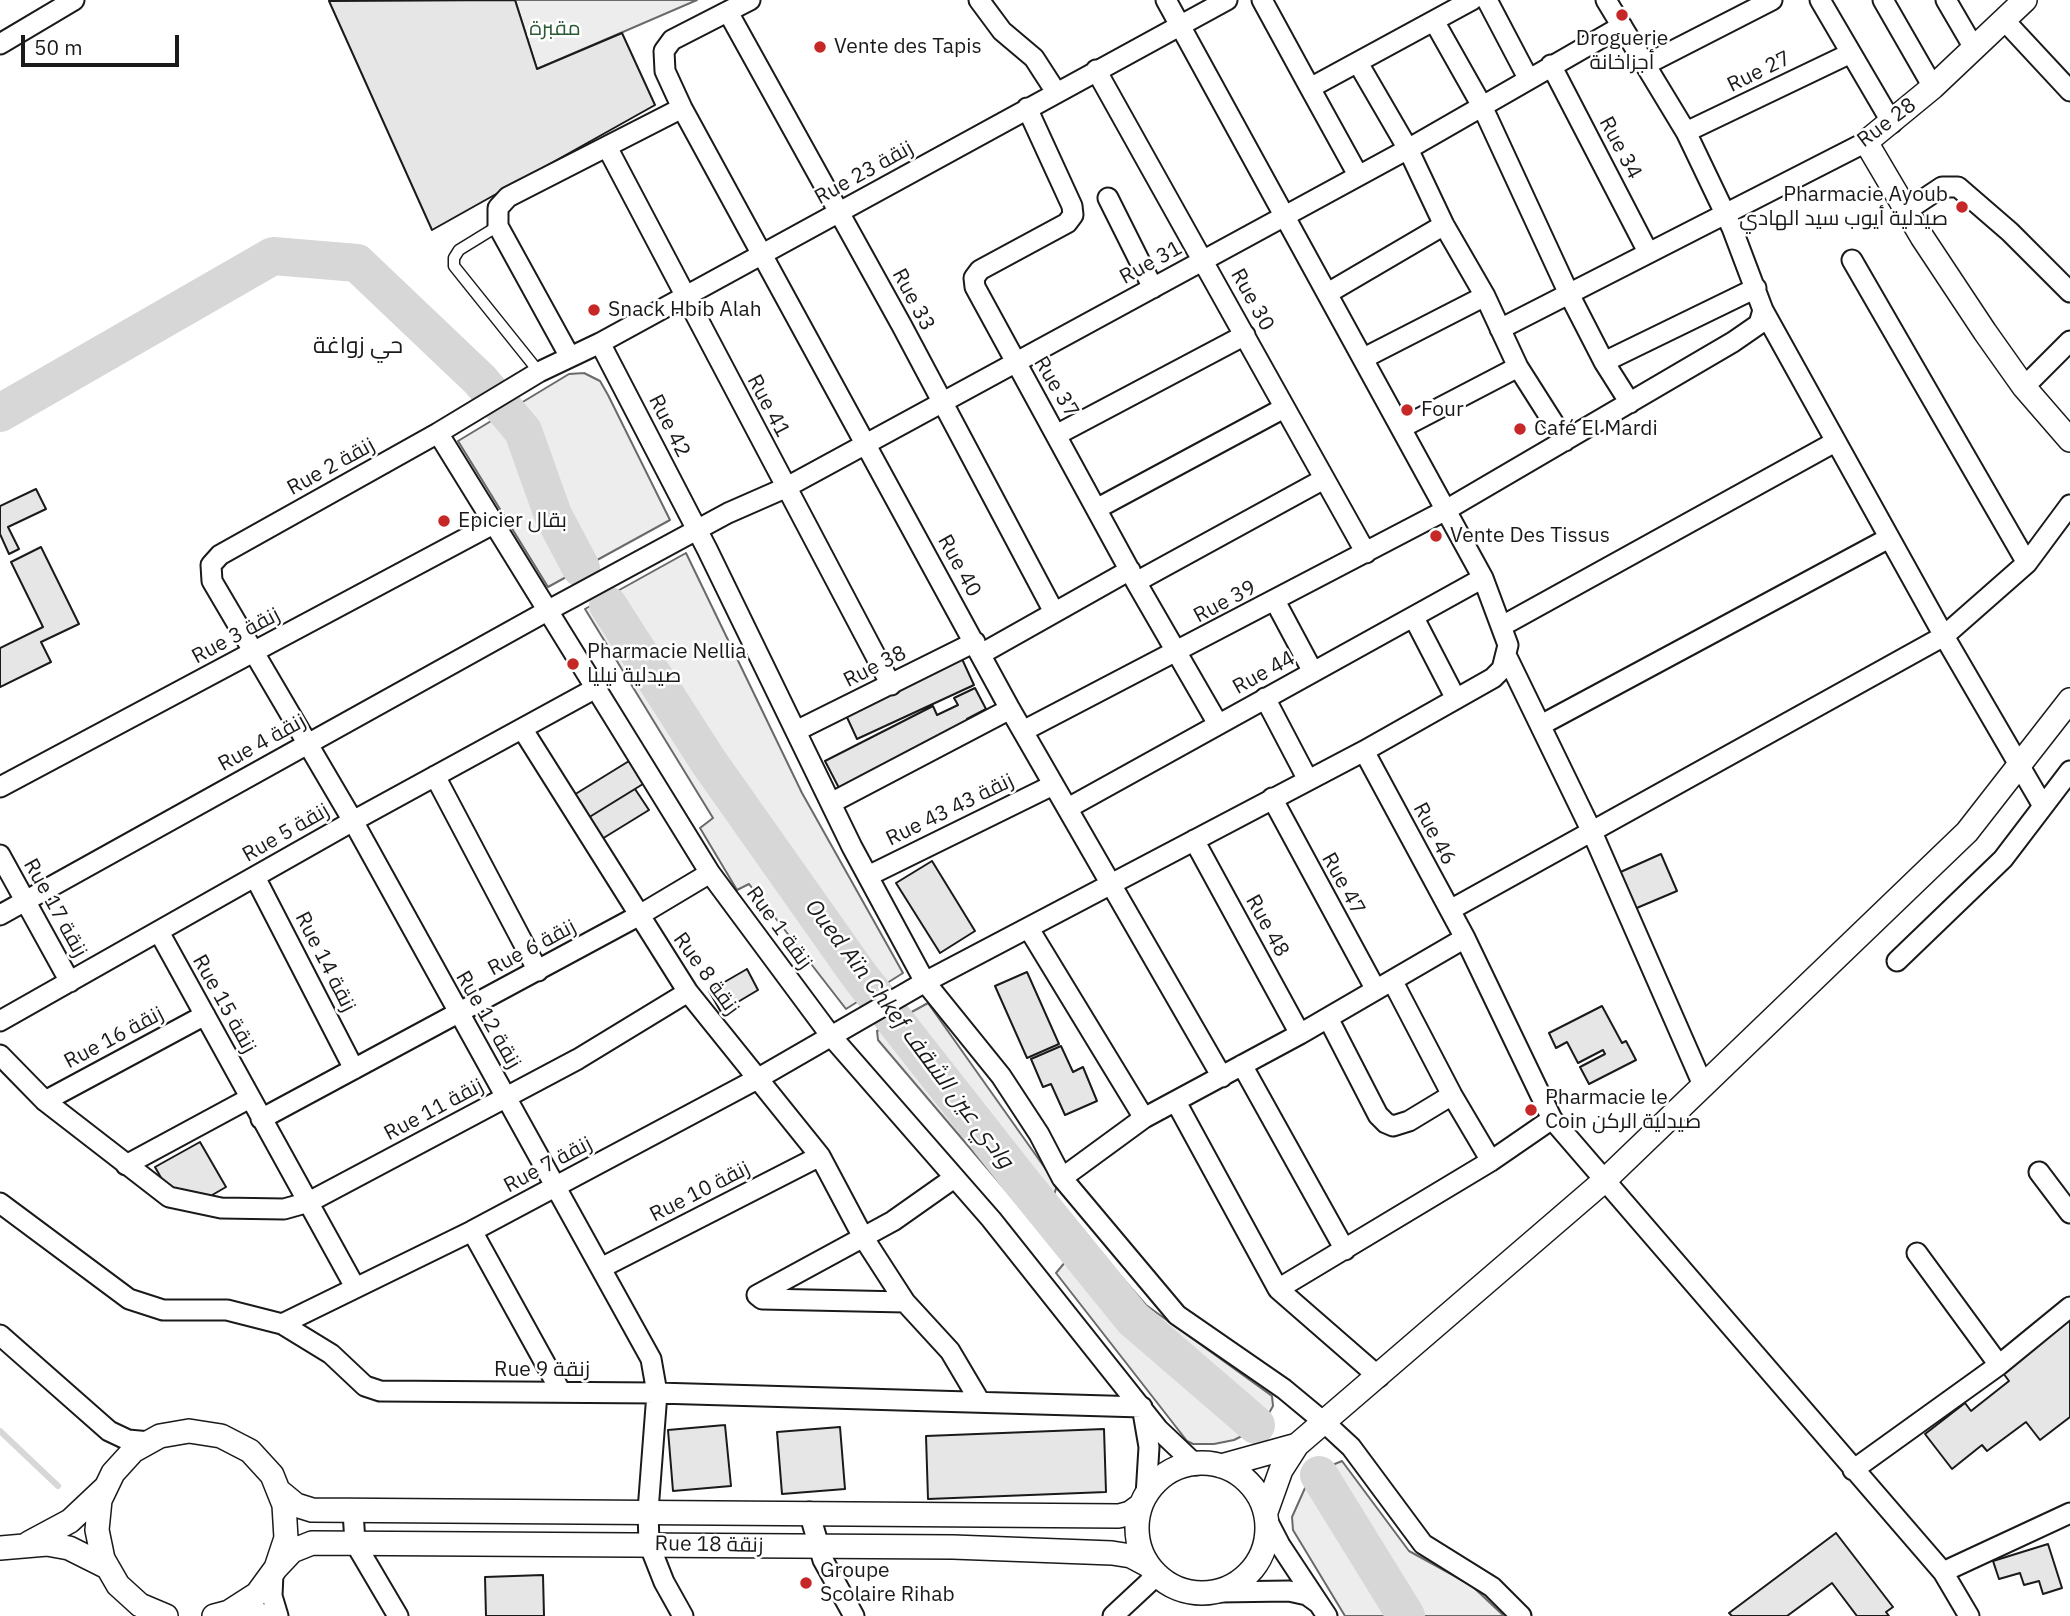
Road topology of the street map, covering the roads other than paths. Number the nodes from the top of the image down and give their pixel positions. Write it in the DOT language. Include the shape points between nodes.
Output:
graph roads {
  1 [pos="74,0"];
  2 [pos="750,0"];
  3 [pos="979,0"];
  4 [pos="1166,0"];
  5 [pos="1227,0"];
  6 [pos="1262,0"];
  7 [pos="1472,0"];
  8 [pos="1487,0"];
  9 [pos="1606,0"];
  10 [pos="1772,0"];
  11 [pos="1820,0"];
  12 [pos="1883,0"];
  13 [pos="1946,0"];
  14 [pos="2013,8"];
  15 [pos="728,12"];
  16 [pos="1434,21"];
  17 [pos="1179,25"];
  18 [pos="1622,26"];
  19 [pos="0,44"];
  20 [pos="1974,48"];
  21 [pos="1851,53"];
  22 [pos="1358,63"];
  23 [pos="1647,64"];
  24 [pos="1551,65"];
  25 [pos="1096,70"];
  26 [pos="1528,78"];
  27 [pos="1933,87"];
  28 [pos="1310,88"];
  29 [pos="2070,91"];
  30 [pos="1056,92"];
  31 [pos="1482,106"];
  32 [pos="682,108"];
  33 [pos="1027,108"];
  34 [pos="1892,123"];
  35 [pos="1686,132"];
  36 [pos="1866,142"];
  37 [pos="607,147"];
  38 [pos="1408,149"];
  39 [pos="1358,175"];
  40 [pos="1108,198"];
  41 [pos="1725,211"];
  42 [pos="1906,211"];
  43 [pos="838,214"];
  44 [pos="1284,214"];
  45 [pos="1444,225"];
  46 [pos="498,226"];
  47 [pos="1648,252"];
  48 [pos="762,253"];
  49 [pos="1203,260"];
  50 [pos="1852,260"];
  51 [pos="1153,288"];
  52 [pos="1756,288"];
  53 [pos="2070,292"];
  54 [pos="1328,293"];
  55 [pos="1569,294"];
  56 [pos="685,296"];
  57 [pos="1485,296"];
  58 [pos="1763,310"];
  59 [pos="1500,329"];
  60 [pos="1245,335"];
  61 [pos="2070,341"];
  62 [pos="600,343"];
  63 [pos="570,357"];
  64 [pos="1364,358"];
  65 [pos="1604,362"];
  66 [pos="1016,364"];
  67 [pos="1518,367"];
  68 [pos="539,372"];
  69 [pos="2024,387"];
  70 [pos="942,401"];
  71 [pos="1630,403"];
  72 [pos="479,408"];
  73 [pos="1284,408"];
  74 [pos="1401,428"];
  75 [pos="438,433"];
  76 [pos="1058,434"];
  77 [pos="2070,440"];
  78 [pos="1565,441"];
  79 [pos="1835,442"];
  80 [pos="866,444"];
  81 [pos="1324,479"];
  82 [pos="785,488"];
  83 [pos="2070,505"];
  84 [pos="1098,508"];
  85 [pos="1446,510"];
  86 [pos="493,524"];
  87 [pos="697,530"];
  88 [pos="1889,538"];
  89 [pos="1366,553"];
  90 [pos="2027,563"];
  91 [pos="211,570"];
  92 [pos="1133,576"];
  93 [pos="1483,578"];
  94 [pos="1275,601"];
  95 [pos="547,611"];
  96 [pos="1054,612"];
  97 [pos="1414,618"];
  98 [pos="1502,626"];
  99 [pos="1944,636"];
  100 [pos="978,648"];
  101 [pos="254,652"];
  102 [pos="1177,653"];
  103 [pos="1507,657"];
  104 [pos="1313,672"];
  105 [pos="891,685"];
  106 [pos="596,688"];
  107 [pos="1265,698"];
  108 [pos="1456,699"];
  109 [pos="2070,700"];
  110 [pos="1010,709"];
  111 [pos="1219,724"];
  112 [pos="1541,724"];
  113 [pos="523,730"];
  114 [pos="796,731"];
  115 [pos="1023,731"];
  116 [pos="308,744"];
  117 [pos="1364,751"];
  118 [pos="2019,765"];
  119 [pos="2070,771"];
  120 [pos="435,776"];
  121 [pos="1308,780"];
  122 [pos="1053,785"];
  123 [pos="0,787"];
  124 [pos="1272,799"];
  125 [pos="831,803"];
  126 [pos="2043,806"];
  127 [pos="1068,808"];
  128 [pos="353,821"];
  129 [pos="1592,832"];
  130 [pos="1194,840"];
  131 [pos="0,855"];
  132 [pos="710,873"];
  133 [pos="868,876"];
  134 [pos="255,877"];
  135 [pos="1111,884"];
  136 [pos="26,902"];
  137 [pos="1450,910"];
  138 [pos="0,915"];
  139 [pos="638,916"];
  140 [pos="1029,929"];
  141 [pos="159,932"];
  142 [pos="1465,938"];
  143 [pos="1897,961"];
  144 [pos="538,971"];
  145 [pos="70,982"];
  146 [pos="925,982"];
  147 [pos="1385,986"];
  148 [pos="688,992"];
  149 [pos="457,1013"];
  150 [pos="205,1016"];
  151 [pos="1328,1018"];
  152 [pos="0,1021"];
  153 [pos="1300,1034"];
  154 [pos="831,1036"];
  155 [pos="0,1055"];
  156 [pos="1242,1065"];
  157 [pos="354,1069"];
  158 [pos="1222,1077"];
  159 [pos="757,1079"];
  160 [pos="1703,1085"];
  161 [pos="1452,1095"];
  162 [pos="506,1097"];
  163 [pos="250,1098"];
  164 [pos="45,1101"];
  165 [pos="1176,1101"];
  166 [pos="1144,1118"];
  167 [pos="261,1119"];
  168 [pos="1552,1119"];
  169 [pos="820,1156"];
  170 [pos="1491,1161"];
  171 [pos="126,1164"];
  172 [pos="2039,1172"];
  173 [pos="954,1178"];
  174 [pos="1062,1178"];
  175 [pos="1605,1180"];
  176 [pos="554,1187"];
  177 [pos="309,1202"];
  178 [pos="0,1203"];
  179 [pos="2070,1213"];
  180 [pos="472,1231"];
  181 [pos="863,1237"];
  182 [pos="1345,1250"];
  183 [pos="1917,1253"];
  184 [pos="601,1268"];
  185 [pos="355,1287"];
  186 [pos="1279,1289"];
  187 [pos="905,1302"];
  188 [pos="2070,1307"];
  189 [pos="282,1324"];
  190 [pos="0,1335"];
  191 [pos="1999,1365"];
  192 [pos="1380,1377"];
  193 [pos="561,1392"];
  194 [pos="657,1393"];
  195 [pos="979,1400"];
  196 [pos="1142,1407"];
  197 [pos="1325,1423"];
  198 [pos="109,1431"];
  199 [pos="150,1442"];
  200 [pos="1297,1445"];
  201 [pos="1196,1465"];
  202 [pos="1221,1466"];
  203 [pos="1853,1470"];
  204 [pos="110,1480"];
  205 [pos="279,1491"];
  206 [pos="1144,1500"];
  207 [pos="353,1511"];
  208 [pos="648,1511"];
  209 [pos="809,1512"];
  210 [pos="2070,1513"];
  211 [pos="1267,1516"];
  212 [pos="355,1543"];
  213 [pos="26,1544"];
  214 [pos="649,1544"];
  215 [pos="817,1546"];
  216 [pos="0,1548"];
  217 [pos="107,1567"];
  218 [pos="1153,1570"];
  219 [pos="274,1571"];
  220 [pos="1943,1572"];
  221 [pos="1218,1592"];
  222 [pos="1323,1610"];
  223 [pos="221,1614"];
  224 [pos="166,1616"];
  225 [pos="270,1616"];
  226 [pos="278,1616"];
  227 [pos="398,1616"];
  228 [pos="683,1616"];
  229 [pos="854,1616"];
  230 [pos="1114,1616"];
  231 [pos="1521,1616"];
  232 [pos="1969,1616"];
  1 -- 19 [label="street"];
  2 -- 15 [label="street"];
  3 -- 30 [label="street" via="1002,31 1034,58"];
  4 -- 17 [label="street"];
  5 -- 17 [label="street, Rue 23 زنقة"];
  6 -- 28 [label="street"];
  7 -- 16 [label="street"];
  8 -- 26 [label="street"];
  9 -- 18 [label="street"];
  10 -- 23 [label="street"];
  11 -- 21 [label="street"];
  12 -- 27 [label="street"];
  13 -- 20 [label="street"];
  14 -- 20 [label="street, Rue 28"];
  14 -- 29 [label="street"];
  15 -- 32 [label="street, Rue 40" via="672,40 664,51 665,71"];
  15 -- 43 [label="street, Rue 33"];
  16 -- 22 [label="street"];
  16 -- 31 [label="street"];
  17 -- 25 [label="street, Rue 23 زنقة"];
  17 -- 44 [label="street"];
  18 -- 23 [label="street"];
  18 -- 24 [label="street, Rue 31"];
  20 -- 27 [label="street, Rue 28"];
  21 -- 34 [label="street"];
  21 -- 35 [label="street, Rue 27"];
  22 -- 28 [label="street"];
  22 -- 38 [label="street"];
  23 -- 35 [label="street"];
  24 -- 26 [label="street, Rue 31"];
  24 -- 47 [label="street, Rue 34"];
  25 -- 30 [label="street, Rue 23 زنقة"];
  25 -- 49 [label="street, Rue 30"];
  26 -- 31 [label="street, Rue 31"];
  27 -- 34 [label="street, Rue 28"];
  28 -- 39 [label="street"];
  30 -- 33 [label="street, Rue 23 زنقة"];
  31 -- 38 [label="street, Rue 31"];
  31 -- 55 [label="street"];
  32 -- 37 [label="street"];
  32 -- 48 [label="street, Rue 40"];
  33 -- 43 [label="street, Rue 23 زنقة"];
  33 -- 66 [label="street, Rue 37" via="1073,211 1067,223 976,273 975,287"];
  34 -- 36 [label="street, Rue 28"];
  35 -- 41 [label="street"];
  36 -- 41 [label="street, Rue 28"];
  36 -- 42 [label="street"];
  37 -- 46 [label="street" via="508,197 496,213"];
  37 -- 56 [label="street, Rue 41"];
  38 -- 39 [label="street, Rue 31"];
  38 -- 45 [label="street"];
  39 -- 44 [label="street, Rue 31"];
  40 -- 51 [label="street"];
  41 -- 47 [label="street, Rue 28"];
  41 -- 52 [label="street"];
  42 -- 53 [label="street" via="1936,189 1958,187"];
  42 -- 69 [label="street"];
  43 -- 48 [label="street, Rue 23 زنقة"];
  43 -- 70 [label="street, Rue 33"];
  44 -- 49 [label="street, Rue 31"];
  44 -- 54 [label="street"];
  45 -- 54 [label="street"];
  45 -- 57 [label="street"];
  46 -- 63 [label="street"];
  46 -- 68 [label="lane" via="460,250 454,267"];
  47 -- 55 [label="street, Rue 28"];
  48 -- 56 [label="street, Rue 23 زنقة"];
  48 -- 80 [label="street, Rue 40"];
  49 -- 51 [label="street, Rue 31"];
  49 -- 60 [label="street, Rue 30"];
  50 -- 90 [label="street"];
  51 -- 66 [label="street, Rue 31"];
  52 -- 58 [label="street"];
  52 -- 65 [label="street"];
  54 -- 64 [label="street"];
  55 -- 59 [label="street, Rue 28"];
  55 -- 65 [label="street"];
  56 -- 62 [label="street, Rue 23 زنقة"];
  56 -- 82 [label="street, Rue 41"];
  57 -- 59 [label="street"];
  57 -- 64 [label="street"];
  58 -- 71 [label="street, Rue 39" via="1755,327"];
  58 -- 79 [label="street"];
  59 -- 67 [label="street"];
  60 -- 73 [label="street, Rue 30"];
  60 -- 76 [label="street"];
  61 -- 69 [label="street"];
  62 -- 63 [label="street, Rue 23 زنقة"];
  62 -- 87 [label="street, Rue 42"];
  63 -- 68 [label="street, Rue 23 زنقة"];
  64 -- 74 [label="street"];
  65 -- 71 [label="street"];
  66 -- 70 [label="street, Rue 31"];
  66 -- 76 [label="street, Rue 37"];
  67 -- 74 [label="street"];
  67 -- 78 [label="street"];
  68 -- 72 [label="street, Rue 23 زنقة"];
  69 -- 77 [label="street"];
  70 -- 80 [label="street, Rue 31"];
  70 -- 96 [label="street, Rue 33"];
  71 -- 78 [label="street, Rue 39"];
  72 -- 75 [label="street, Rue 2 زنقة"];
  73 -- 81 [label="street, Rue 30"];
  73 -- 84 [label="street"];
  74 -- 85 [label="street"];
  75 -- 86 [label="street, Rue 1 زنقة"];
  75 -- 91 [label="street, Rue 2 زنقة" via="220,555"];
  76 -- 84 [label="street, Rue 37"];
  78 -- 85 [label="street, Rue 39"];
  79 -- 88 [label="street"];
  79 -- 98 [label="street"];
  80 -- 82 [label="street, Rue 31"];
  80 -- 100 [label="street, Rue 40"];
  81 -- 89 [label="street, Rue 30"];
  81 -- 92 [label="street, Rue 38"];
  82 -- 87 [label="street, Rue 31"];
  82 -- 105 [label="street, Rue 41"];
  83 -- 90 [label="street"];
  84 -- 92 [label="street, Rue 37"];
  85 -- 89 [label="street, Rue 39"];
  85 -- 93 [label="street"];
  86 -- 95 [label="street, Rue 1 زنقة"];
  86 -- 101 [label="street, Rue 3 زنقة"];
  87 -- 95 [label="street, Rue 4 زنقة"];
  87 -- 114 [label="street, Rue 42"];
  88 -- 99 [label="street"];
  88 -- 112 [label="street"];
  89 -- 94 [label="street, Rue 39"];
  90 -- 99 [label="street"];
  91 -- 101 [label="street, Rue 12 زنقة" via="212,581"];
  92 -- 96 [label="street, Rue 38"];
  92 -- 102 [label="street, Rue 37"];
  93 -- 97 [label="street, Rue 44"];
  93 -- 98 [label="street"];
  94 -- 102 [label="street, Rue 39"];
  94 -- 104 [label="street"];
  95 -- 106 [label="street, Rue 1 زنقة"];
  95 -- 116 [label="street, Rue 4 زنقة"];
  96 -- 100 [label="street, Rue 38"];
  97 -- 104 [label="street, Rue 44"];
  97 -- 108 [label="street"];
  98 -- 103 [label="street"];
  99 -- 118 [label="street"];
  99 -- 129 [label="street"];
  100 -- 105 [label="street, Rue 38"];
  100 -- 110 [label="street, Rue 40"];
  101 -- 116 [label="street, Rue 12 زنقة"];
  101 -- 123 [label="street, Rue 3 زنقة"];
  102 -- 111 [label="street, Rue 37"];
  102 -- 115 [label="street, Rue 39"];
  103 -- 108 [label="street, Rue 7 زنقة" via="1493,678"];
  103 -- 112 [label="street"];
  104 -- 107 [label="street, Rue 44"];
  105 -- 114 [label="street, Rue 38"];
  106 -- 113 [label="street, Rue 5 زنقة"];
  106 -- 132 [label="street, Rue 1 زنقة"];
  107 -- 111 [label="street, Rue 44"];
  107 -- 121 [label="street"];
  108 -- 117 [label="street, Rue 7 زنقة"];
  109 -- 118 [label="street"];
  110 -- 115 [label="street, Rue 40"];
  110 -- 125 [label="street"];
  111 -- 127 [label="street, Rue 44"];
  112 -- 129 [label="street"];
  113 -- 120 [label="street, Rue 5 زنقة"];
  113 -- 139 [label="street, Rue 8 زنقة"];
  114 -- 125 [label="street, Rue 42"];
  115 -- 122 [label="street, Rue 40"];
  116 -- 128 [label="street, Rue 12 زنقة"];
  116 -- 136 [label="street, Rue 4 زنقة"];
  117 -- 121 [label="street, Rue 7 زنقة"];
  117 -- 137 [label="street, Rue 46"];
  118 -- 126 [label="street"];
  118 -- 160 [label="street" via="1967,832"];
  119 -- 126 [label="street"];
  120 -- 128 [label="street, Rue 5 زنقة"];
  120 -- 144 [label="street"];
  121 -- 124 [label="street, Rue 7 زنقة"];
  122 -- 127 [label="street, Rue 40"];
  122 -- 133 [label="street, Rue 43 زنقة 43"];
  124 -- 130 [label="street, Rue 7 زنقة"];
  124 -- 147 [label="street, Rue 47"];
  125 -- 133 [label="street, Rue 42"];
  126 -- 143 [label="street" via="2003,859"];
  127 -- 135 [label="street, Rue 40"];
  128 -- 134 [label="street, Rue 5 زنقة"];
  128 -- 149 [label="street, Rue 12 زنقة"];
  129 -- 137 [label="street"];
  129 -- 160 [label="street"];
  130 -- 135 [label="street, Rue 7 زنقة"];
  130 -- 153 [label="street, Rue 48"];
  131 -- 136 [label="street, Rue 17 زنقة"];
  132 -- 139 [label="street, Rue 6 زنقة"];
  132 -- 154 [label="street, Rue 1 زنقة"];
  133 -- 146 [label="street, Rue 42"];
  134 -- 141 [label="street, Rue 5 زنقة"];
  134 -- 157 [label="street, Rue 14 زنقة"];
  135 -- 140 [label="street, Rue 7 زنقة"];
  135 -- 158 [label="street, Rue 40"];
  136 -- 138 [label="street, Rue 4 زنقة"];
  136 -- 145 [label="street, Rue 17 زنقة"];
  137 -- 142 [label="street, Rue 46"];
  139 -- 144 [label="street, Rue 6 زنقة"];
  139 -- 148 [label="street, Rue 8 زنقة"];
  140 -- 146 [label="street, Rue 7 زنقة"];
  140 -- 166 [label="street"];
  141 -- 145 [label="street, Rue 5 زنقة"];
  141 -- 150 [label="street, Rue 15 زنقة"];
  142 -- 147 [label="street"];
  142 -- 168 [label="street, Rue 46"];
  144 -- 149 [label="street, Rue 6 زنقة"];
  145 -- 152 [label="street, Rue 5 زنقة"];
  146 -- 154 [label="street, Rue 7 زنقة"];
  146 -- 174 [label="street, Rue 42" via="1001,1076"];
  147 -- 151 [label="street"];
  147 -- 161 [label="street, Rue 47"];
  148 -- 159 [label="street, Rue 8 زنقة"];
  148 -- 162 [label="street, Rue 11 زنقة" via="632,1029"];
  149 -- 157 [label="street, Rue 6 زنقة"];
  149 -- 162 [label="street, Rue 12 زنقة"];
  150 -- 163 [label="street, Rue 15 زنقة"];
  150 -- 164 [label="street, Rue 16 زنقة"];
  151 -- 153 [label="street"];
  151 -- 161 [label="street" via="1385,1123 1393,1126 1409,1121"];
  153 -- 156 [label="street"];
  154 -- 159 [label="street, Rue 7 زنقة"];
  154 -- 173 [label="street, Rue 1 زنقة"];
  155 -- 164 [label="street"];
  156 -- 158 [label="street"];
  156 -- 182 [label="street"];
  157 -- 167 [label="street, Rue 6 زنقة"];
  158 -- 165 [label="street"];
  159 -- 169 [label="street, Rue 8 زنقة"];
  159 -- 176 [label="street, Rue 7 زنقة"];
  160 -- 175 [label="street"];
  161 -- 170 [label="street, Rue 47"];
  162 -- 176 [label="street, Rue 12 زنقة"];
  162 -- 177 [label="street, Rue 11 زنقة"];
  163 -- 167 [label="street, Rue 15 زنقة"];
  163 -- 171 [label="street"];
  164 -- 171 [label="street"];
  165 -- 166 [label="street"];
  165 -- 186 [label="street"];
  166 -- 174 [label="street"];
  167 -- 177 [label="street, Rue 15 زنقة"];
  168 -- 170 [label="street"];
  168 -- 175 [label="street, Rue 46"];
  169 -- 181 [label="street, Rue 8 زنقة"];
  169 -- 184 [label="street, Rue 10 زنقة"];
  170 -- 182 [label="street"];
  171 -- 177 [label="street" via="158,1191 190,1204 266,1211"];
  172 -- 179 [label="street"];
  173 -- 181 [label="street"];
  173 -- 196 [label="street, Rue 1 زنقة"];
  174 -- 197 [label="street, Rue 42" via="1177,1315"];
  175 -- 192 [label="street"];
  175 -- 203 [label="street, Rue 46"];
  176 -- 180 [label="street, Rue 7 زنقة"];
  176 -- 184 [label="street, Rue 12 زنقة"];
  177 -- 185 [label="street, Rue 15 زنقة"];
  178 -- 189 [label="street, Rue 9 زنقة" via="129,1299 163,1310 227,1310"];
  180 -- 185 [label="street, Rue 7 زنقة"];
  180 -- 193 [label="street"];
  181 -- 187 [label="street, Rue 8 زنقة"];
  181 -- 187 [label="street" via="757,1297"];
  182 -- 186 [label="street"];
  183 -- 191 [label="street"];
  184 -- 194 [label="street, Rue 12 زنقة" via="651,1359"];
  185 -- 189 [label="street, Rue 7 زنقة"];
  186 -- 192 [label="street"];
  187 -- 195 [label="street, Rue 8 زنقة" via="950,1351"];
  188 -- 191 [label="street"];
  189 -- 193 [label="street, Rue 9 زنقة" via="331,1354 372,1389"];
  190 -- 198 [label="street"];
  191 -- 203 [label="street"];
  192 -- 197 [label="street"];
  193 -- 194 [label="street, Rue 9 زنقة"];
  194 -- 195 [label="street, Rue 9 زنقة"];
  194 -- 208 [label="street, Rue 12 زنقة"];
  195 -- 196 [label="street, Rue 9 زنقة"];
  196 -- 201 [label="street, Rue 1 زنقة" via="1175,1448"];
  196 -- 206 [label="street" via="1149,1447"];
  197 -- 200 [label="street"];
  197 -- 231 [label="street, Rue 42" via="1350,1447 1423,1544 1492,1587"];
  198 -- 199 [label="street" via="128,1440"];
  198 -- 204 [label="street" via="115,1452"];
  199 -- 204 [label="street" via="133,1451"];
  199 -- 205 [label="street" via="189,1431 221,1436 250,1451 272,1475"];
  200 -- 202 [label="street"];
  200 -- 211 [label="street" via="1281,1469"];
  201 -- 202 [label="street"];
  201 -- 206 [label="street" via="1169,1472"];
  202 -- 211 [label="street" via="1250,1483"];
  203 -- 220 [label="street, Rue 46"];
  204 -- 213 [label="street" via="70,1521"];
  204 -- 217 [label="street" via="100,1500 97,1530"];
  205 -- 207 [label="street, Rue 18 زنقة" via="312,1510"];
  205 -- 219 [label="street" via="285,1505 286,1538"];
  206 -- 209 [label="street, Rue 18 زنقة" via="1130,1513 1118,1516"];
  206 -- 218 [label="street" via="1137,1525 1139,1546"];
  207 -- 208 [label="street, Rue 18 زنقة"];
  207 -- 212 [label="street"];
  208 -- 209 [label="street, Rue 18 زنقة"];
  208 -- 214 [label="street"];
  209 -- 215 [label="street"];
  210 -- 220 [label="street"];
  211 -- 221 [label="street" via="1261,1557 1243,1578"];
  211 -- 222 [label="street" via="1280,1545"];
  212 -- 214 [label="street, Rue 18 زنقة"];
  212 -- 219 [label="street, Rue 18 زنقة" via="312,1543 292,1551"];
  212 -- 227 [label="street"];
  213 -- 216 [label="street"];
  213 -- 217 [label="street" via="69,1548"];
  214 -- 215 [label="street, Rue 18 زنقة"];
  214 -- 228 [label="street"];
  215 -- 218 [label="street, Rue 18 زنقة" via="1112,1553 1131,1556"];
  215 -- 229 [label="street"];
  217 -- 224 [label="street" via="140,1605"];
  218 -- 221 [label="street" via="1175,1588"];
  218 -- 230 [label="street"];
  219 -- 223 [label="street, Rue 18 زنقة" via="257,1594"];
  219 -- 226 [label="street" via="272,1596"];
  220 -- 232 [label="street, Rue 46"];
  221 -- 222 [label="street" via="1289,1591 1307,1595"];
  223 -- 225 [label="street"];
}
